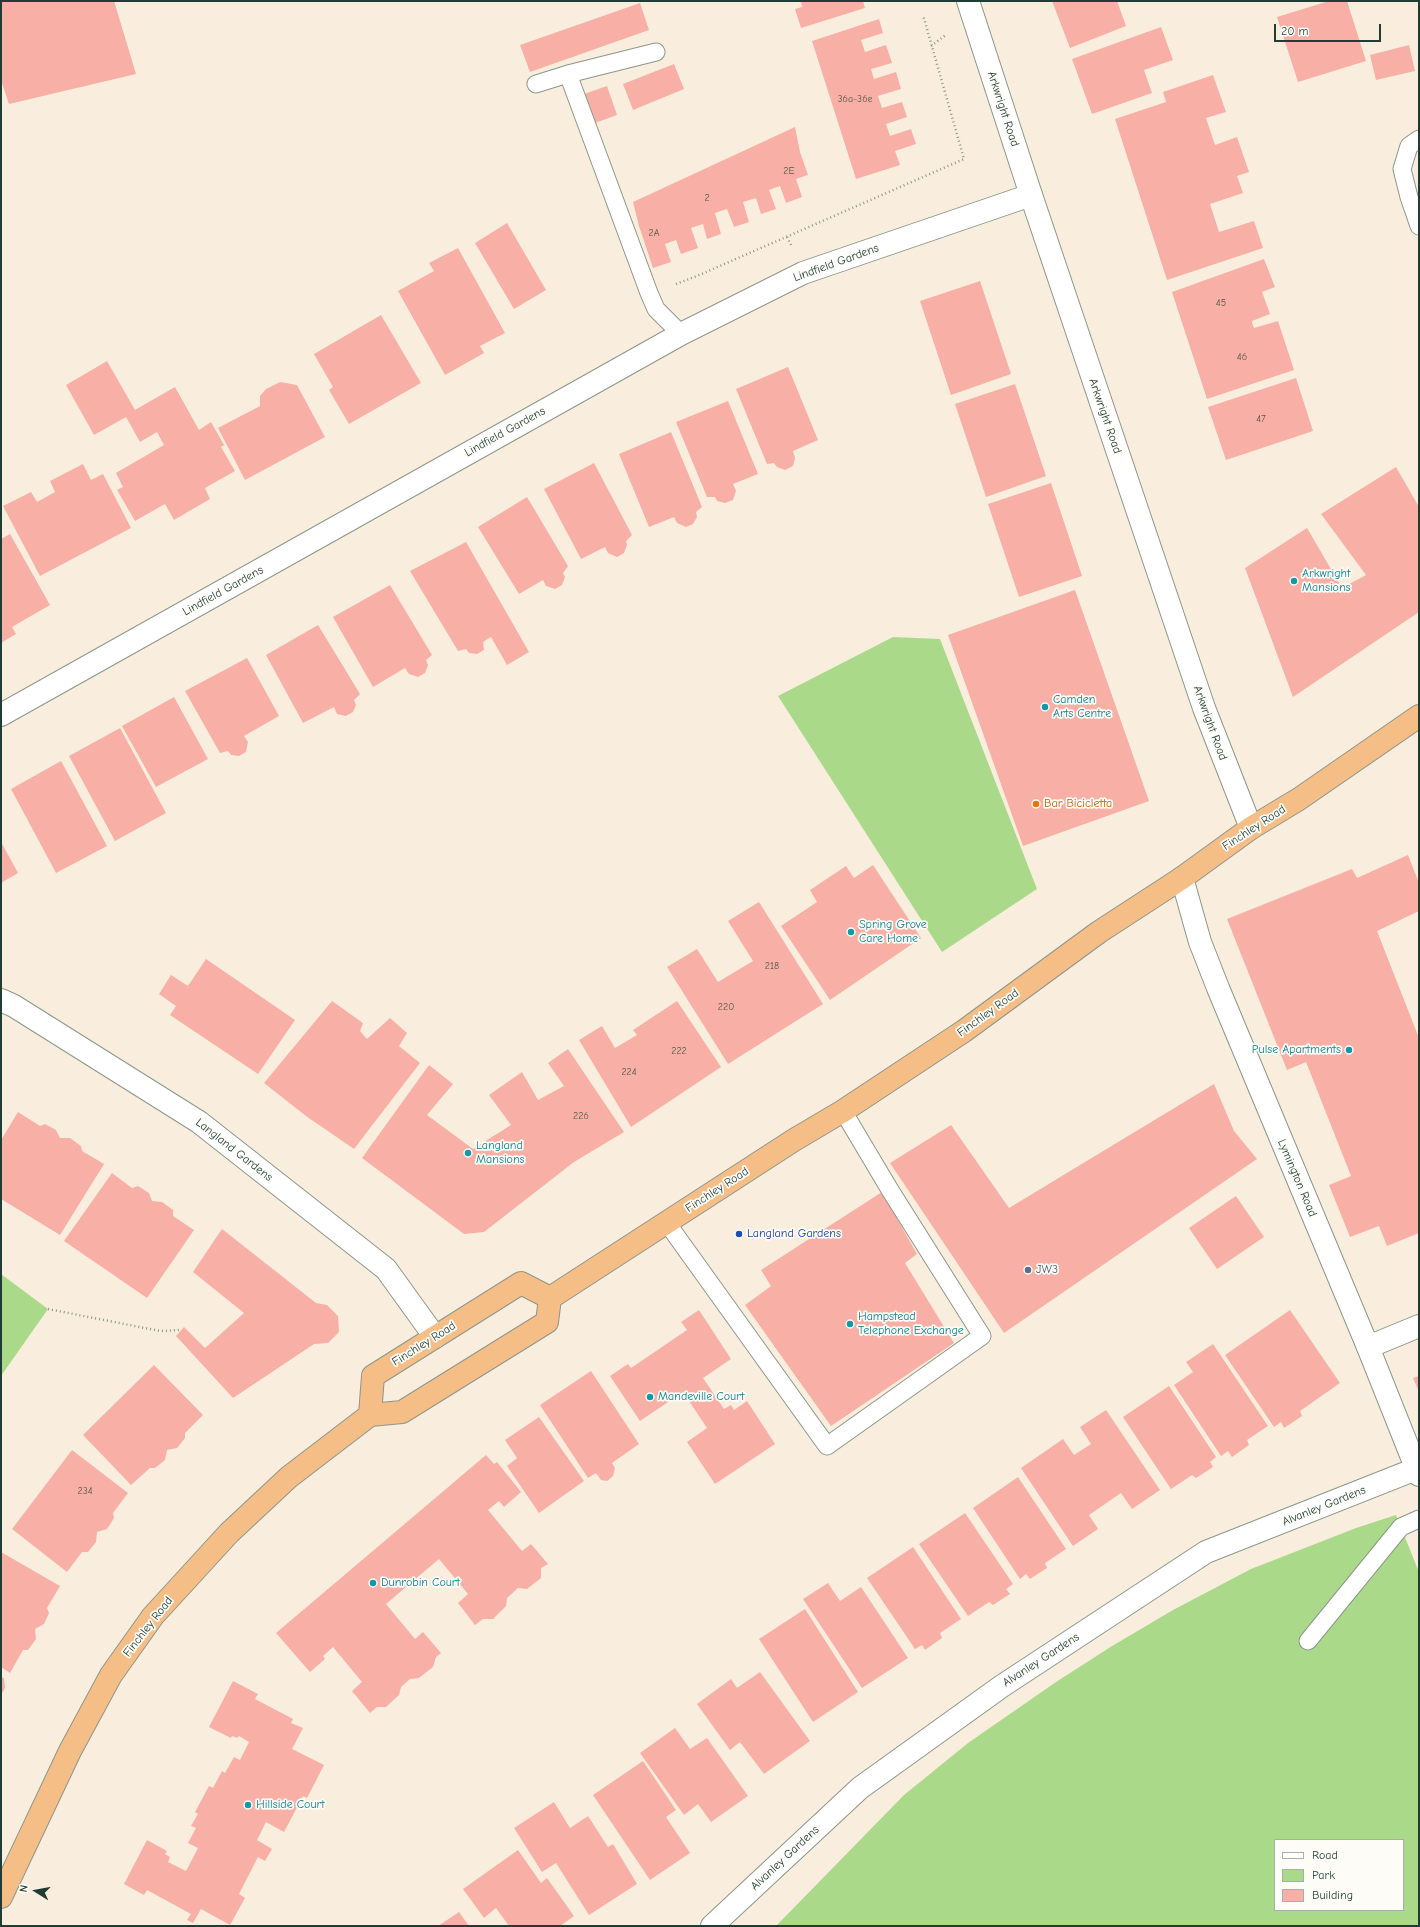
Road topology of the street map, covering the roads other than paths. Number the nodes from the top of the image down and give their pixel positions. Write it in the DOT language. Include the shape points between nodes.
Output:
graph roads {
  1 [pos="968,1"];
  2 [pos="656,52"];
  3 [pos="568,74"];
  4 [pos="536,84"];
  5 [pos="1419,139"];
  6 [pos="1031,195"];
  7 [pos="1419,226"];
  8 [pos="681,334"];
  9 [pos="1,715"];
  10 [pos="1419,716"];
  11 [pos="1251,828"];
  12 [pos="1182,878"];
  13 [pos="1,1000"];
  14 [pos="843,1111"];
  15 [pos="667,1223"];
  16 [pos="550,1298"];
  17 [pos="1419,1326"];
  18 [pos="435,1337"];
  19 [pos="1368,1347"];
  20 [pos="370,1415"];
  21 [pos="1418,1472"];
  22 [pos="1419,1519"];
  23 [pos="1308,1641"];
  24 [pos="1,1897"];
  25 [pos="712,1926"];
  1 -- 6 [label="street, Arkwright Road"];
  2 -- 3 [label="lane"];
  3 -- 4 [label="lane"];
  3 -- 8 [label="lane" via="649,294 656,309"];
  5 -- 7 [label="lane" via="1409,146 1402,169"];
  6 -- 8 [label="street, Lindfield Gardens" via="803,273"];
  6 -- 11 [label="street, Arkwright Road" via="1204,708"];
  8 -- 9 [label="street, Lindfield Gardens"];
  10 -- 11 [label="highway, Finchley Road" via="1299,799"];
  11 -- 12 [label="highway, Finchley Road"];
  12 -- 14 [label="highway, Finchley Road" via="1099,932 964,1031"];
  12 -- 19 [label="street, Lymington Road" via="1200,942 1218,988"];
  13 -- 18 [label="street, Langland Gardens" via="199,1122 386,1268"];
  14 -- 15 [label="highway, Finchley Road"];
  14 -- 15 [label="lane" via="982,1336 827,1446"];
  15 -- 16 [label="highway, Finchley Road"];
  16 -- 18 [label="highway, Finchley Road" via="521,1283"];
  16 -- 20 [label="highway" via="547,1322 402,1412"];
  17 -- 19 [label="street"];
  18 -- 20 [label="highway, Finchley Road" via="373,1376"];
  19 -- 21 [label="street, Lymington Road"];
  20 -- 24 [label="highway, Finchley Road" via="290,1477 229,1533 153,1616 111,1675 70,1751"];
  21 -- 25 [label="street, Alvanley Gardens" via="1206,1552 1002,1686 866,1784"];
  22 -- 23 [label="lane" via="1401,1527"];
}
